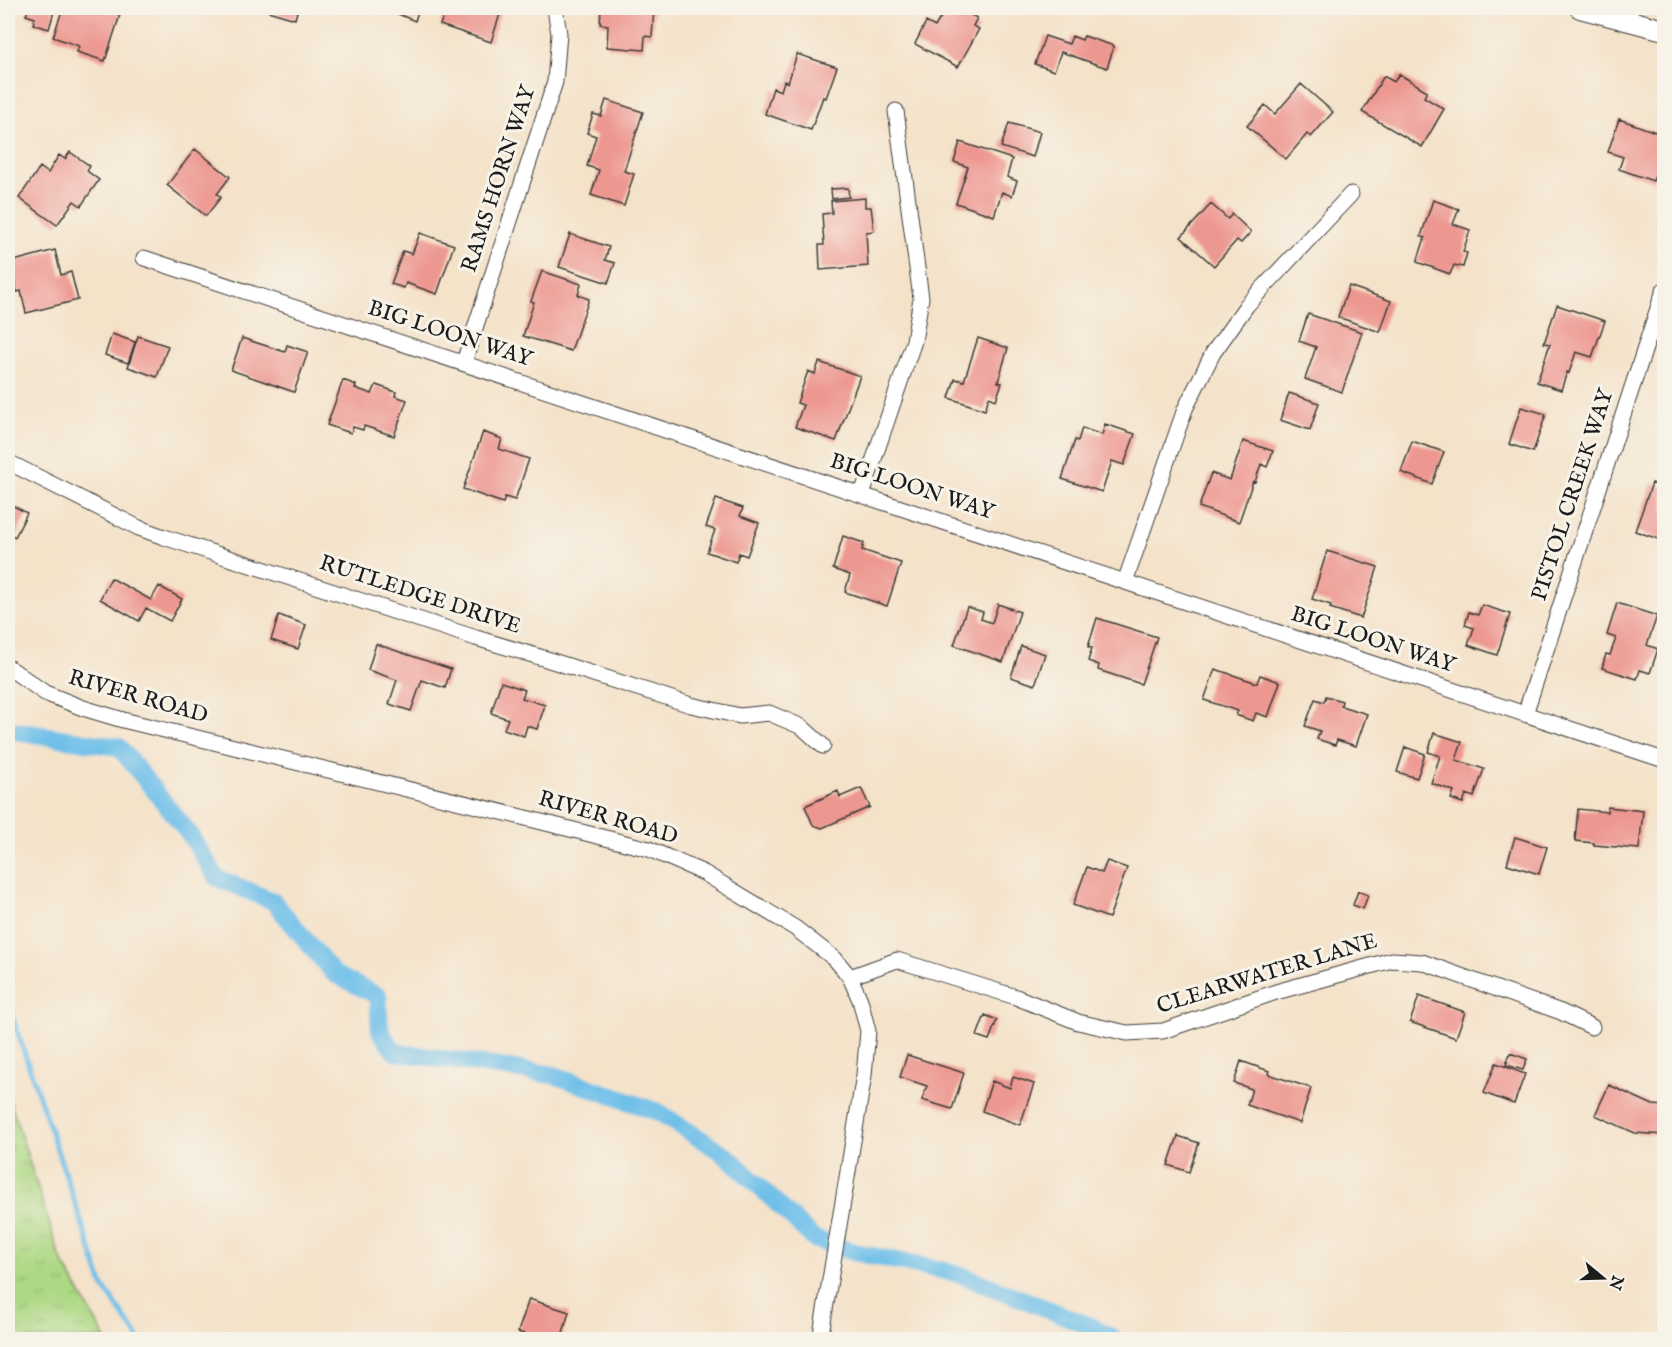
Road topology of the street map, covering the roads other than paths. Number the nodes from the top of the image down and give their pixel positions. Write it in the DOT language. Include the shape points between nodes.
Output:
graph roads {
  1 [pos="555,8"];
  2 [pos="1580,8"];
  3 [pos="1665,30"];
  4 [pos="896,111"];
  5 [pos="1350,194"];
  6 [pos="144,258"];
  7 [pos="1665,290"];
  8 [pos="464,362"];
  9 [pos="8,462"];
  10 [pos="862,494"];
  11 [pos="1125,582"];
  12 [pos="8,667"];
  13 [pos="1525,714"];
  14 [pos="823,746"];
  15 [pos="1665,760"];
  16 [pos="850,977"];
  17 [pos="1592,1027"];
  18 [pos="820,1340"];
  1 -- 8 [label="street, RAMS HORN WAY" via="559,34 555,82"];
  2 -- 3 [label="street"];
  4 -- 10 [label="street" via="921,297 914,341"];
  5 -- 11 [label="street" via="1247,305 1213,353 1185,409"];
  6 -- 8 [label="street, BIG LOON WAY"];
  7 -- 13 [label="street, PISTOL CREEK WAY"];
  8 -- 10 [label="street, BIG LOON WAY"];
  9 -- 14 [label="street, RUTLEDGE DRIVE" via="164,537 691,705 741,716 770,713 802,727"];
  10 -- 11 [label="street, BIG LOON WAY"];
  11 -- 13 [label="street, BIG LOON WAY"];
  12 -- 16 [label="street, RIVER ROAD" via="45,693 123,720 649,849 704,873 795,928 835,959"];
  13 -- 15 [label="street, BIG LOON WAY"];
  16 -- 17 [label="street, CLEARWATER LANE" via="897,960 1016,997 1078,1022 1127,1033 1163,1031 1276,992 1392,960 1422,962"];
  16 -- 18 [label="street, RIVER ROAD" via="867,1031 864,1075"];
}
